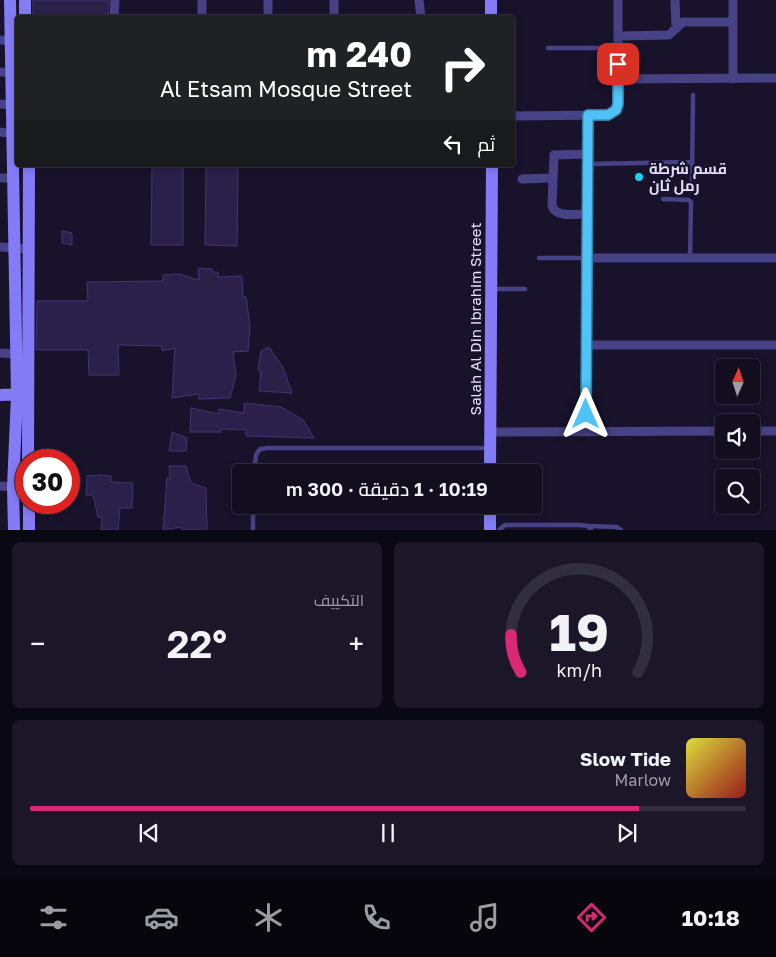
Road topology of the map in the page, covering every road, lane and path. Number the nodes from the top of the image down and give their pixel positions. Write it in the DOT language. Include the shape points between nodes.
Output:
graph roads {
  1 [pos="10,0"];
  2 [pos="25,0"];
  3 [pos="115,0"];
  4 [pos="202,0"];
  5 [pos="268,0"];
  6 [pos="334,0"];
  7 [pos="419,0"];
  8 [pos="491,0"];
  9 [pos="618,0"];
  10 [pos="675,0"];
  11 [pos="732,0"];
  12 [pos="25,15"];
  13 [pos="114,15"];
  14 [pos="202,15"];
  15 [pos="268,15"];
  16 [pos="334,15"];
  17 [pos="421,15"];
  18 [pos="491,15"];
  19 [pos="733,22"];
  20 [pos="676,27"];
  21 [pos="618,36"];
  22 [pos="6,41"];
  23 [pos="548,48"];
  24 [pos="618,48"];
  25 [pos="6,73"];
  26 [pos="733,78"];
  27 [pos="776,78"];
  28 [pos="618,79"];
  29 [pos="693,95"];
  30 [pos="10,101"];
  31 [pos="588,115"];
  32 [pos="515,116"];
  33 [pos="6,133"];
  34 [pos="587,159"];
  35 [pos="692,162"];
  36 [pos="29,167"];
  37 [pos="492,167"];
  38 [pos="0,178"];
  39 [pos="13,178"];
  40 [pos="522,178"];
  41 [pos="552,178"];
  42 [pos="692,184"];
  43 [pos="663,198"];
  44 [pos="587,214"];
  45 [pos="0,247"];
  46 [pos="14,248"];
  47 [pos="29,249"];
  48 [pos="539,258"];
  49 [pos="587,258"];
  50 [pos="776,258"];
  51 [pos="690,259"];
  52 [pos="491,289"];
  53 [pos="525,289"];
  54 [pos="586,345"];
  55 [pos="776,345"];
  56 [pos="0,352"];
  57 [pos="16,354"];
  58 [pos="22,394"];
  59 [pos="0,395"];
  60 [pos="585,431"];
  61 [pos="715,431"];
  62 [pos="760,431"];
  63 [pos="776,431"];
  64 [pos="490,432"];
  65 [pos="490,448"];
  66 [pos="27,449"];
  67 [pos="255,464"];
  68 [pos="490,464"];
  69 [pos="0,486"];
  70 [pos="13,487"];
  71 [pos="29,514"];
  72 [pos="253,514"];
  73 [pos="490,514"];
  74 [pos="589,528"];
  75 [pos="14,530"];
  76 [pos="29,530"];
  77 [pos="253,530"];
  78 [pos="490,530"];
  79 [pos="499,530"];
  80 [pos="621,530"];
  1 -- 22 [label="main road"];
  2 -- 12 [label="main road"];
  3 -- 13 [label="street"];
  4 -- 14 [label="street"];
  5 -- 15 [label="street"];
  6 -- 16 [label="street"];
  7 -- 17 [label="street"];
  8 -- 18 [label="main road"];
  9 -- 21 [label="street"];
  10 -- 20 [label="street"];
  11 -- 19 [label="street"];
  19 -- 20 [label="street" via="682,22"];
  19 -- 26 [label="street"];
  20 -- 21 [label="street" via="672,34 666,36"];
  21 -- 24 [label="street"];
  22 -- 25 [label="main road"];
  23 -- 24 [label="lane"];
  24 -- 28 [label="street"];
  25 -- 30 [label="main road"];
  26 -- 27 [label="street"];
  26 -- 28 [label="street"];
  28 -- 31 [label="street" via="616,110 608,115"];
  29 -- 35 [label="lane"];
  30 -- 33 [label="main road"];
  31 -- 32 [label="street"];
  31 -- 34 [label="lane"];
  33 -- 39 [label="main road"];
  34 -- 35 [label="lane"];
  34 -- 41 [label="street" via="554,155"];
  34 -- 44 [label="lane"];
  35 -- 42 [label="lane"];
  36 -- 47 [label="main road"];
  37 -- 52 [label="main road, Salah Al Din Ibrahim Street"];
  38 -- 39 [label="street"];
  39 -- 46 [label="main road"];
  40 -- 41 [label="street"];
  41 -- 44 [label="street" via="554,211"];
  43 -- 51 [label="lane" via="691,202"];
  44 -- 49 [label="lane"];
  45 -- 46 [label="street"];
  46 -- 47 [label="street"];
  46 -- 57 [label="main road"];
  47 -- 58 [label="main road"];
  48 -- 49 [label="lane"];
  49 -- 51 [label="street"];
  49 -- 54 [label="street"];
  50 -- 51 [label="street"];
  52 -- 53 [label="lane"];
  52 -- 64 [label="main road, Salah Al Din Ibrahim Street"];
  54 -- 55 [label="street"];
  54 -- 60 [label="street"];
  56 -- 57 [label="street"];
  57 -- 58 [label="main road"];
  58 -- 59 [label="main road"];
  58 -- 66 [label="main road"];
  58 -- 70 [label="main road"];
  60 -- 61 [label="street"];
  60 -- 64 [label="street"];
  62 -- 63 [label="street"];
  64 -- 65 [label="main road, Salah Al Din Ibrahim Street"];
  65 -- 67 [label="lane" via="269,448 260,449"];
  65 -- 68 [label="main road, Salah Al Din Ibrahim Street"];
  69 -- 70 [label="street"];
  70 -- 75 [label="main road"];
  71 -- 76 [label="main road"];
  72 -- 77 [label="lane"];
  73 -- 78 [label="main road"];
  74 -- 79 [label="lane" via="505,525"];
  74 -- 80 [label="lane" via="617,527"];
}
